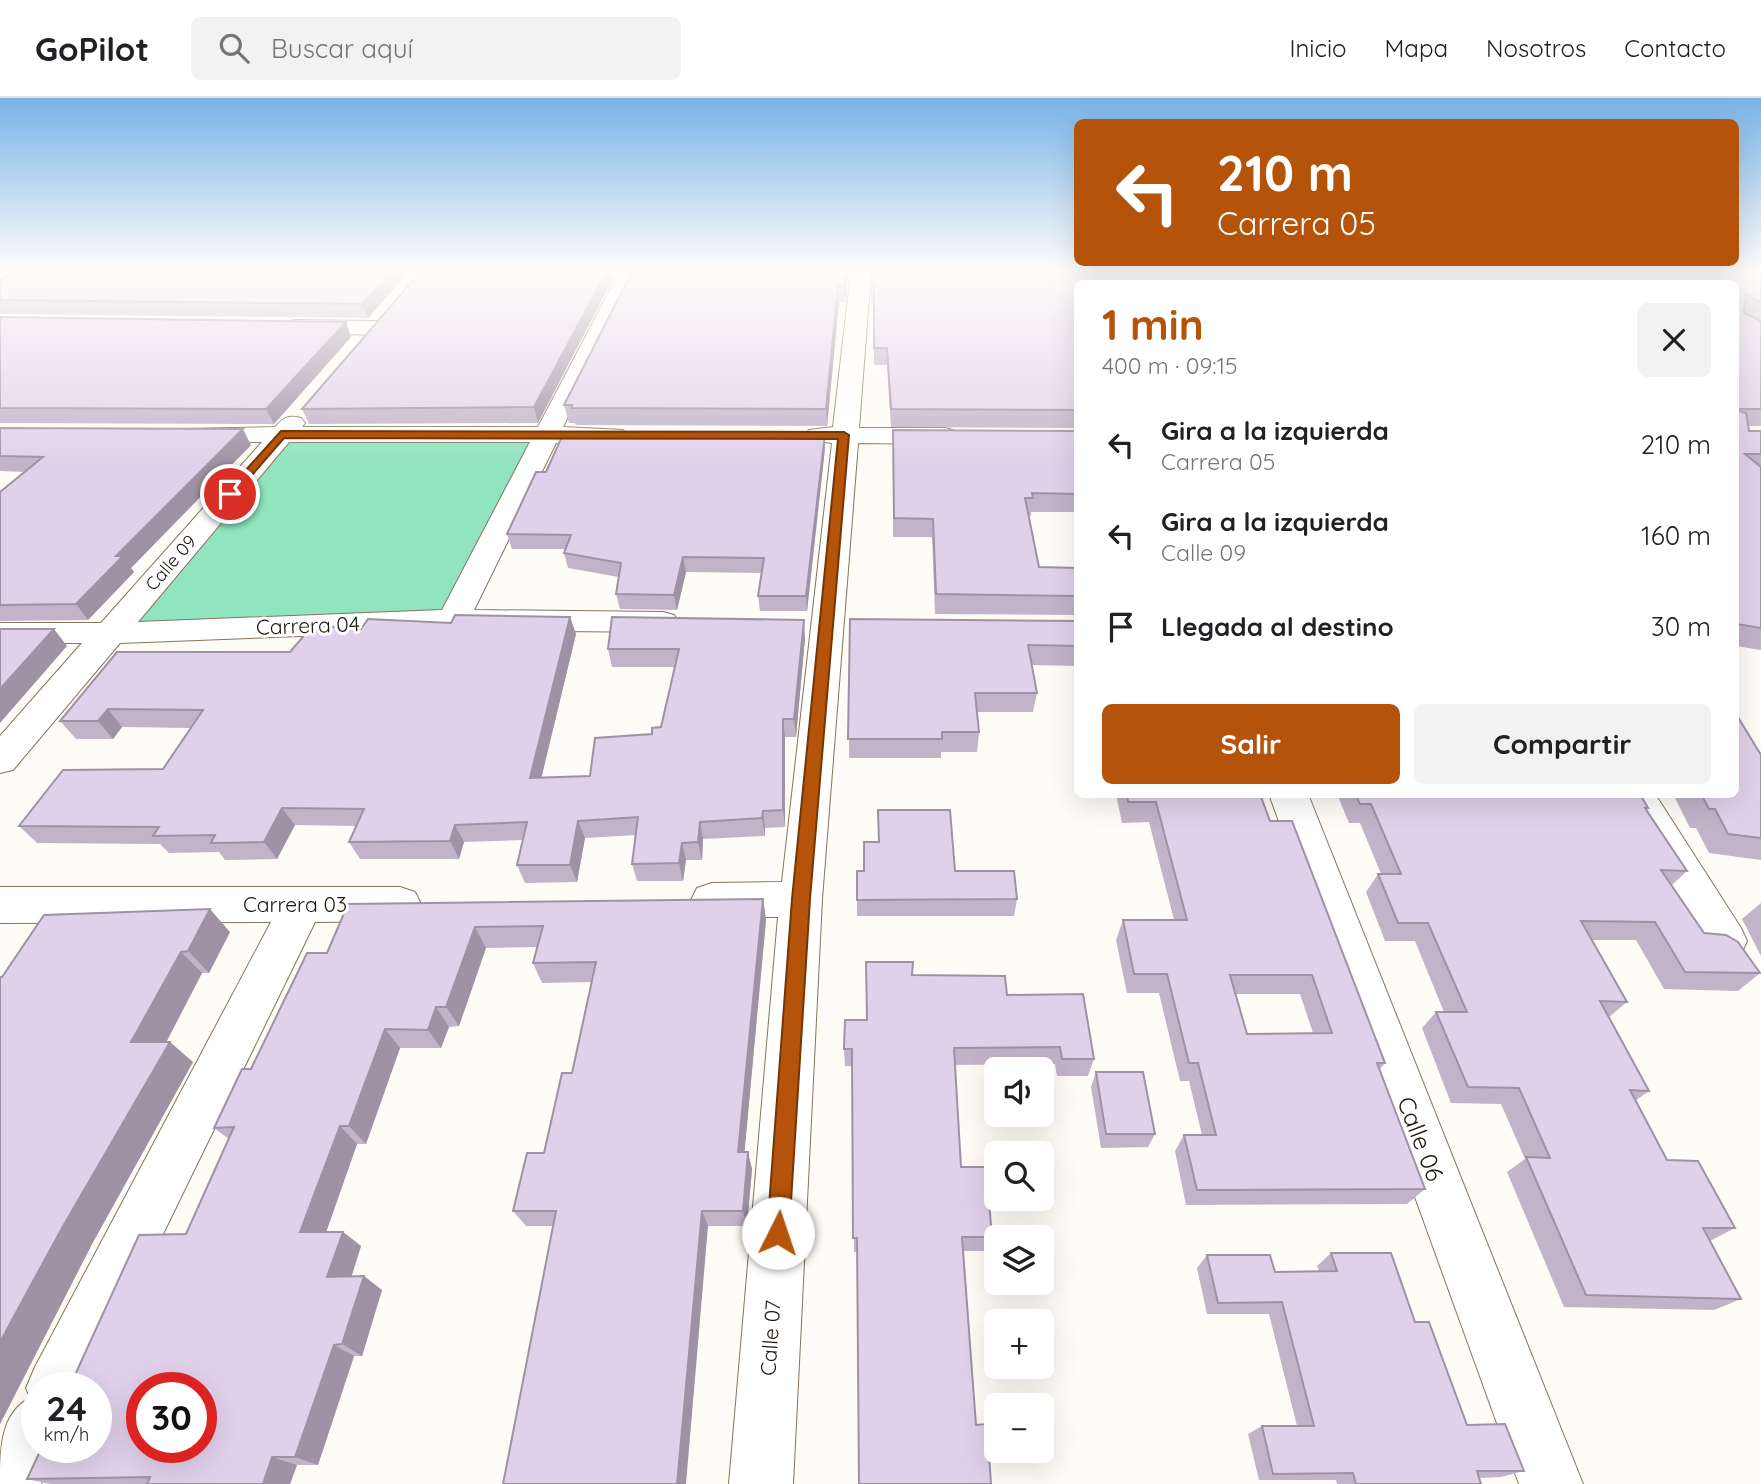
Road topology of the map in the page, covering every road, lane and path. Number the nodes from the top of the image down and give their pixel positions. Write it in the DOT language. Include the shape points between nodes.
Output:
graph roads {
  1 [pos="369,336"];
  2 [pos="597,336"];
  3 [pos="855,336"];
  4 [pos="350,357"];
  5 [pos="307,406"];
  6 [pos="174,434"];
  7 [pos="281,435"];
  8 [pos="546,435"];
  9 [pos="641,435"];
  10 [pos="790,435"];
  11 [pos="844,435"];
  12 [pos="968,437"];
  13 [pos="453,620"];
  14 [pos="688,622"];
  15 [pos="0,633"];
  16 [pos="112,633"];
  17 [pos="0,760"];
  18 [pos="1290,798"];
  19 [pos="1636,798"];
  20 [pos="801,899"];
  21 [pos="676,900"];
  22 [pos="440,904"];
  23 [pos="0,905"];
  24 [pos="301,906"];
  25 [pos="1725,941"];
  26 [pos="64,1372"];
  27 [pos="21,1457"];
  28 [pos="7,1484"];
  29 [pos="761,1484"];
  30 [pos="1551,1484"];
  1 -- 4 [label="street"];
  2 -- 8 [label="street"];
  3 -- 11 [label="street, Calle 07"];
  5 -- 7 [label="street, Calle 09"];
  6 -- 7 [label="street"];
  7 -- 8 [label="street"];
  7 -- 16 [label="street, Calle 09"];
  8 -- 9 [label="street"];
  8 -- 13 [label="street"];
  10 -- 11 [label="street"];
  11 -- 12 [label="street"];
  11 -- 20 [label="street, Calle 07"];
  13 -- 14 [label="street, Carrera 04"];
  13 -- 16 [label="street, Carrera 04"];
  15 -- 16 [label="street, Carrera 04"];
  16 -- 17 [label="street, Calle 09"];
  18 -- 30 [label="street, Calle 06"];
  19 -- 25 [label="street"];
  20 -- 21 [label="street"];
  20 -- 29 [label="street, Calle 07"];
  22 -- 24 [label="street, Carrera 03"];
  23 -- 24 [label="street, Carrera 03"];
  24 -- 26 [label="street"];
  27 -- 28 [label="street"];
}
